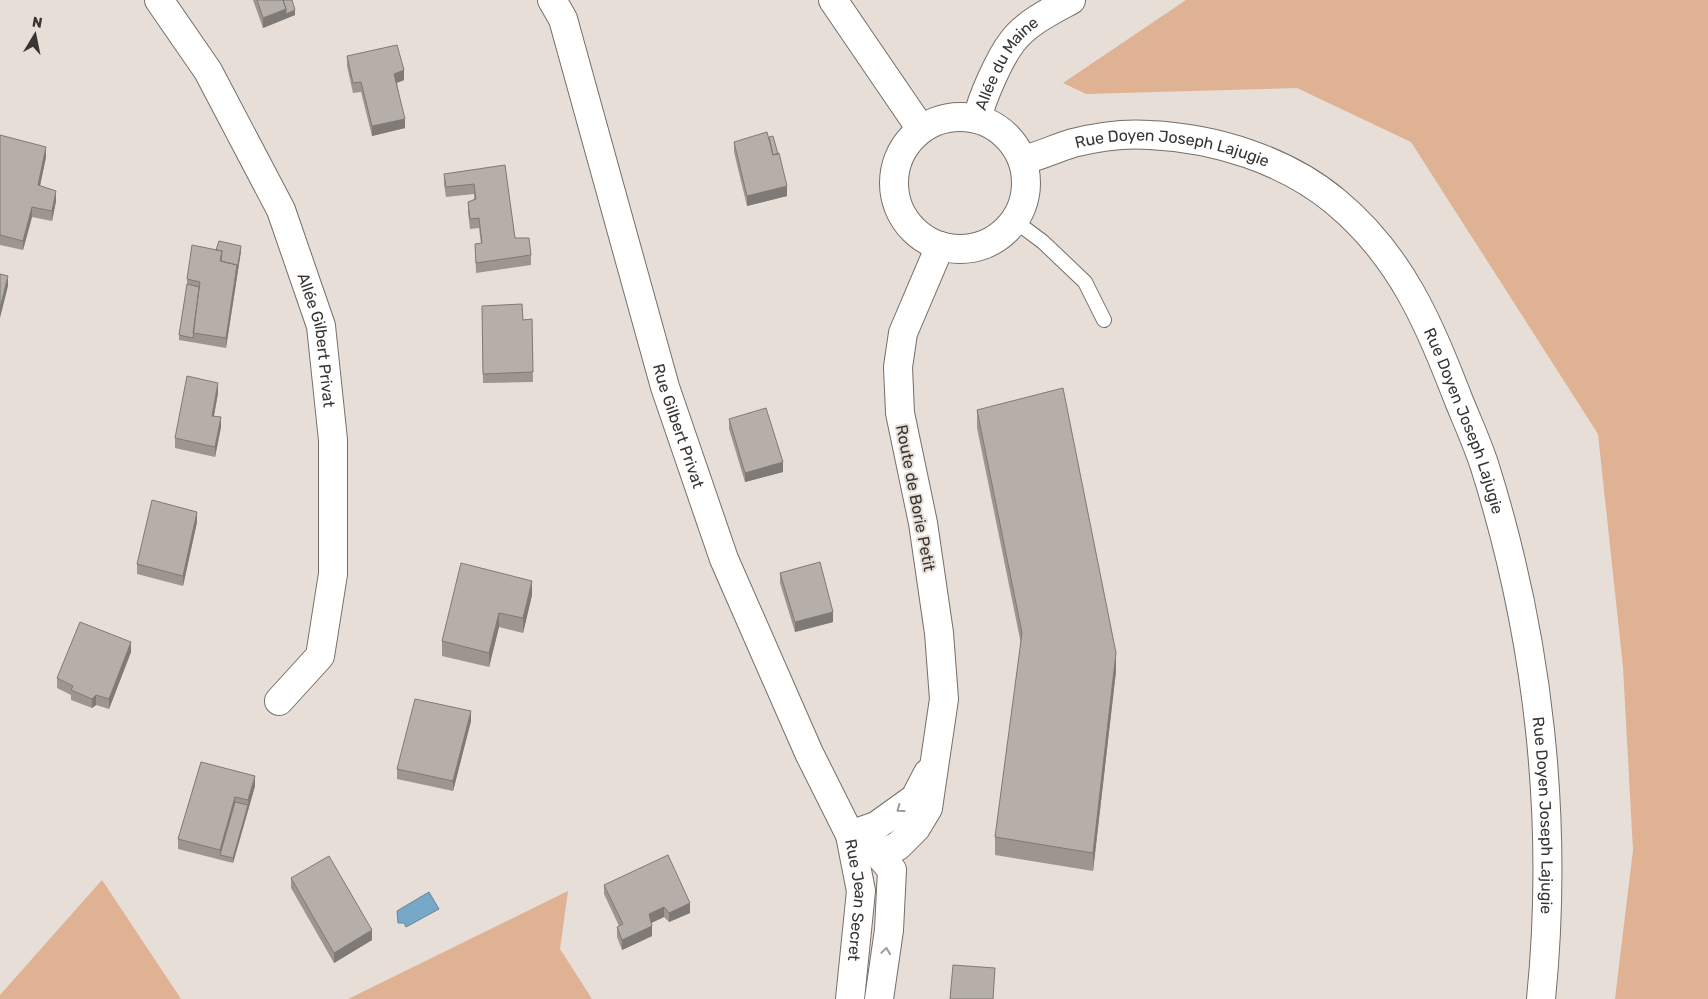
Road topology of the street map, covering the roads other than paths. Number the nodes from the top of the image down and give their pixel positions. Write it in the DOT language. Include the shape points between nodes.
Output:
graph roads {
  1 [pos="159,0"];
  2 [pos="552,0"];
  3 [pos="833,0"];
  4 [pos="1071,0"];
  5 [pos="977,119"];
  6 [pos="921,129"];
  7 [pos="1023,160"];
  8 [pos="1015,221"];
  9 [pos="940,246"];
  10 [pos="1104,320"];
  11 [pos="279,701"];
  12 [pos="937,756"];
  13 [pos="850,835"];
  14 [pos="879,855"];
  15 [pos="850,999"];
  16 [pos="880,999"];
  17 [pos="1541,999"];
  1 -- 11 [label="street, Allée Gilbert Privat" via="208,71 281,210 321,326 333,440 333,574 320,656"];
  2 -- 13 [label="street, Rue Gilbert Privat" via="563,19 665,387 724,560"];
  3 -- 6 [label="street"];
  4 -- 5 [label="street, Allée du Maine" via="1043,15 1012,42 980,106"];
  5 -- 6 [label="street" via="958,116 939,120"];
  5 -- 7 [label="street" via="1006,134"];
  6 -- 9 [label="street" via="897,162 896,196 906,222 921,237"];
  7 -- 8 [label="street" via="1027,182 1024,202"];
  7 -- 17 [label="street, Rue Doyen Joseph Lajugie" via="1074,143 1148,134 1194,140 1253,154 1301,178 1335,201 1372,237 1403,277 1432,330 1484,465 1512,564 1532,666 1544,760 1548,845 1548,930"];
  8 -- 9 [label="street" via="1000,236 982,246 960,250"];
  8 -- 10 [label="lane" via="1043,242 1085,282"];
  9 -- 12 [label="street, Route de Borie Petit" via="904,333 898,367 900,413 923,523 939,633 944,699"];
  12 -- 13 [label="street, Route de Borie Petit, one-way" via="915,798 876,826"];
  12 -- 14 [label="street, Route de Borie Petit" via="928,808 916,828 898,846"];
  13 -- 14 [label="street, Rue Jean Secret"];
  13 -- 15 [label="street, Rue Jean Secret" via="861,890"];
  16 -- 14 [label="street, Rue Jean Secret, one-way" via="889,930 892,870"];
}
